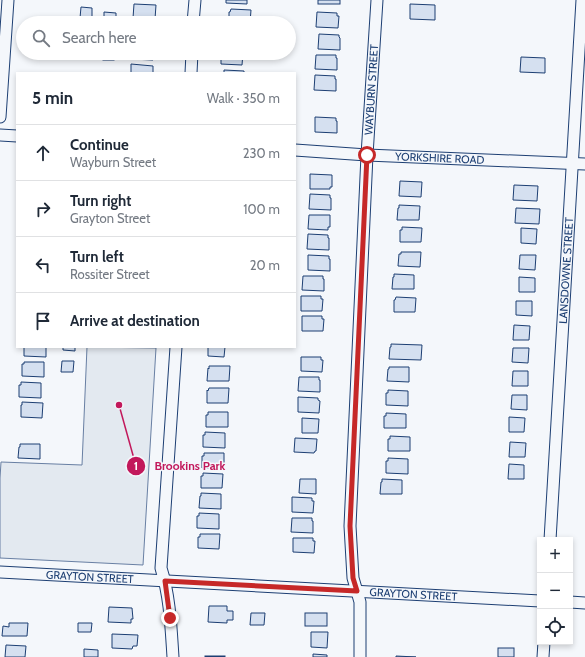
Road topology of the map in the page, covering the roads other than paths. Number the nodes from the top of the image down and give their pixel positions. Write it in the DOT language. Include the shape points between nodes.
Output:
graph roads {
  1 [pos="8,0"];
  2 [pos="195,0"];
  3 [pos="377,0"];
  4 [pos="582,0"];
  5 [pos="194,16"];
  6 [pos="192,60"];
  7 [pos="191,72"];
  8 [pos="0,117"];
  9 [pos="0,135"];
  10 [pos="16,136"];
  11 [pos="296,150"];
  12 [pos="367,155"];
  13 [pos="573,164"];
  14 [pos="585,164"];
  15 [pos="176,348"];
  16 [pos="550,537"];
  17 [pos="0,572"];
  18 [pos="165,581"];
  19 [pos="357,591"];
  20 [pos="537,601"];
  21 [pos="573,602"];
  22 [pos="585,603"];
  23 [pos="544,645"];
  24 [pos="173,657"];
  25 [pos="360,657"];
  26 [pos="543,657"];
  1 -- 8 [label="street"];
  2 -- 5 [label="street"];
  3 -- 12 [label="street, WAYBURN STREET"];
  4 -- 13 [label="street, LANSDOWNE STREET"];
  6 -- 7 [label="street"];
  9 -- 10 [label="street"];
  11 -- 12 [label="street, YORKSHIRE ROAD"];
  12 -- 13 [label="street, YORKSHIRE ROAD"];
  12 -- 19 [label="street, WAYBURN STREET" via="350,526 353,578"];
  13 -- 14 [label="street, YORKSHIRE ROAD"];
  13 -- 16 [label="street, LANSDOWNE STREET"];
  15 -- 18 [label="street" via="161,568"];
  17 -- 18 [label="street, GRAYTON STREET"];
  18 -- 19 [label="street, GRAYTON STREET"];
  18 -- 24 [label="street"];
  19 -- 20 [label="street, GRAYTON STREET"];
  19 -- 25 [label="street, WAYBURN STREET" via="360,602"];
  21 -- 22 [label="street"];
  23 -- 26 [label="street"];
}
